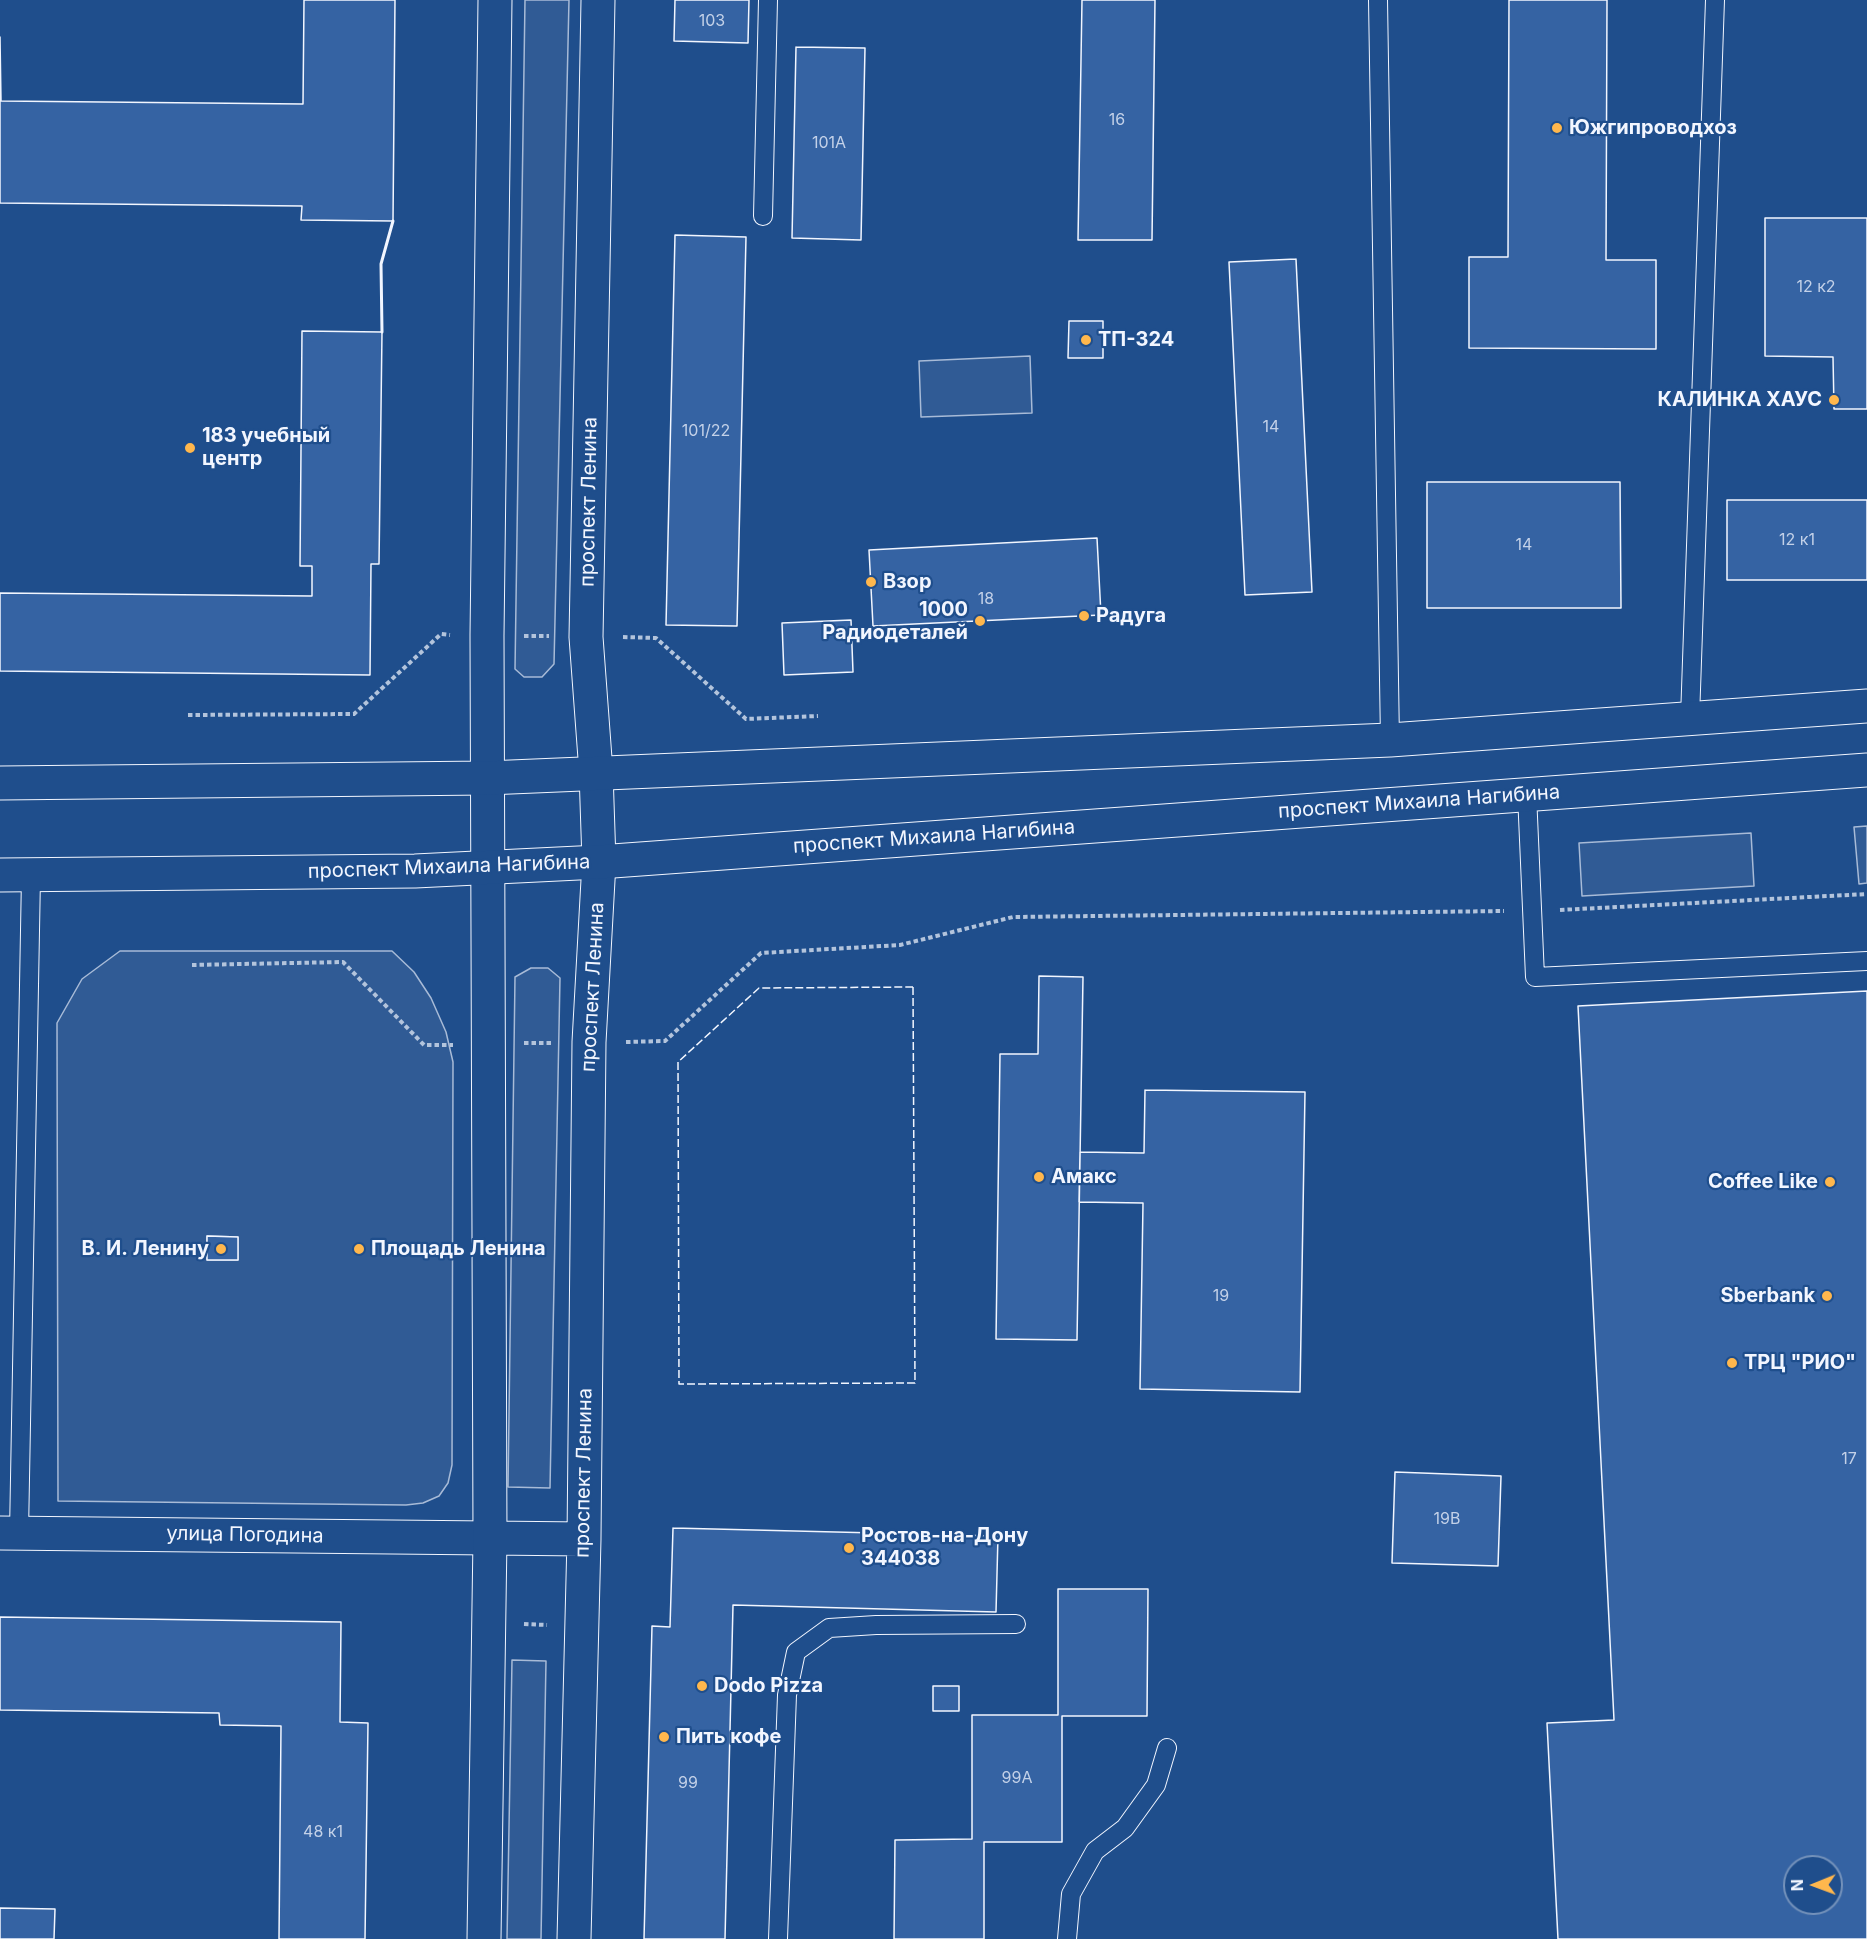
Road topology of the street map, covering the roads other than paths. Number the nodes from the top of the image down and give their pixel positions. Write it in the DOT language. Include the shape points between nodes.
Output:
graph roads {
  1 [pos="495,0"];
  2 [pos="598,0"];
  3 [pos="768,0"];
  4 [pos="1378,0"];
  5 [pos="1715,0"];
  6 [pos="763,216"];
  7 [pos="1867,706"];
  8 [pos="1690,718"];
  9 [pos="1390,740"];
  10 [pos="1867,770"];
  11 [pos="596,772"];
  12 [pos="487,778"];
  13 [pos="0,783"];
  14 [pos="1527,794"];
  15 [pos="599,862"];
  16 [pos="488,867"];
  17 [pos="16,876"];
  18 [pos="1867,960"];
  19 [pos="10,1533"];
  20 [pos="490,1538"];
  21 [pos="584,1539"];
  22 [pos="1016,1624"];
  23 [pos="1167,1748"];
  24 [pos="484,1939"];
  25 [pos="574,1939"];
  26 [pos="778,1939"];
  27 [pos="1067,1939"];
  1 -- 12 [label="main road"];
  2 -- 11 [label="main road, проспект Ленина" via="586,637"];
  3 -- 6 [label="lane"];
  4 -- 9 [label="lane"];
  5 -- 8 [label="lane"];
  7 -- 8 [label="main road"];
  8 -- 9 [label="main road"];
  9 -- 11 [label="main road"];
  10 -- 14 [label="main road, проспект Михаила Нагибина"];
  11 -- 12 [label="main road"];
  11 -- 15 [label="main road, проспект Ленина"];
  12 -- 13 [label="main road"];
  12 -- 16 [label="main road"];
  14 -- 15 [label="main road, проспект Михаила Нагибина"];
  14 -- 18 [label="lane" via="1536,977"];
  15 -- 16 [label="main road, проспект Михаила Нагибина"];
  15 -- 21 [label="main road, проспект Ленина" via="589,1042"];
  16 -- 17 [label="main road, проспект Михаила Нагибина"];
  16 -- 20 [label="main road"];
  17 -- 19 [label="lane"];
  19 -- 20 [label="main road, улица Погодина"];
  20 -- 21 [label="main road, улица Погодина"];
  20 -- 24 [label="main road"];
  21 -- 25 [label="main road, проспект Ленина"];
  22 -- 26 [label="lane" via="829,1628 796,1652 787,1695"];
  23 -- 27 [label="lane" via="1156,1785 1125,1828 1095,1851 1071,1894"];
}
